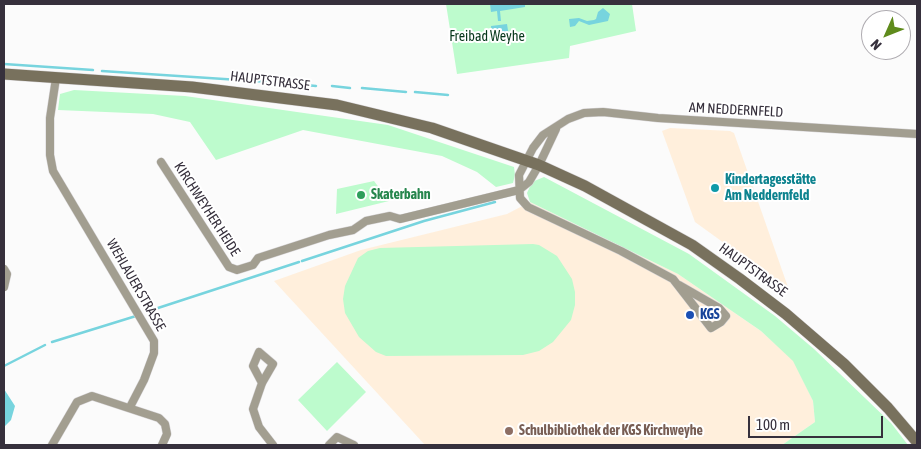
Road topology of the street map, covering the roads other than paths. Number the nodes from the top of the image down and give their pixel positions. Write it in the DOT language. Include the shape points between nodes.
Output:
graph roads {
  1 [pos="4,74"];
  2 [pos="56,78"];
  3 [pos="557,127"];
  4 [pos="917,134"];
  5 [pos="526,159"];
  6 [pos="161,162"];
  7 [pos="539,165"];
  8 [pos="519,190"];
  9 [pos="4,268"];
  10 [pos="5,285"];
  11 [pos="679,285"];
  12 [pos="262,383"];
  13 [pos="130,407"];
  14 [pos="917,442"];
  15 [pos="52,445"];
  16 [pos="162,445"];
  17 [pos="273,445"];
  18 [pos="329,445"];
  19 [pos="354,445"];
  1 -- 2 [label="main road, HAUPTSTRASSE"];
  2 -- 5 [label="main road, HAUPTSTRASSE" via="192,87 337,104 432,128"];
  2 -- 13 [label="street, WEHLAUER STRASSE" via="50,118 53,172 154,340 154,353"];
  3 -- 4 [label="street, AM NEDDERNFELD" via="584,113 603,112"];
  3 -- 5 [label="street, AM NEDDERNFELD" via="543,135"];
  3 -- 7 [label="street"];
  5 -- 7 [label="main road, HAUPTSTRASSE"];
  5 -- 8 [label="street"];
  6 -- 8 [label="street, KIRCHWEYHER HEIDE" via="230,267 237,270 253,265 258,258 353,230 366,221 390,216 400,219"];
  7 -- 8 [label="street" via="529,182"];
  7 -- 14 [label="main road, HAUPTSTRASSE" via="585,186 692,245 740,278 844,364"];
  8 -- 11 [label="street" via="520,198 528,207 621,251"];
  9 -- 10 [label="street"];
  11 -- 11 [label="street" via="711,328 726,316 719,308"];
  12 -- 17 [label="street" via="253,405 255,418"];
  13 -- 15 [label="street" via="92,396 82,399"];
  13 -- 16 [label="street" via="165,424 168,434"];
  18 -- 19 [label="street" via="337,437"];
}
